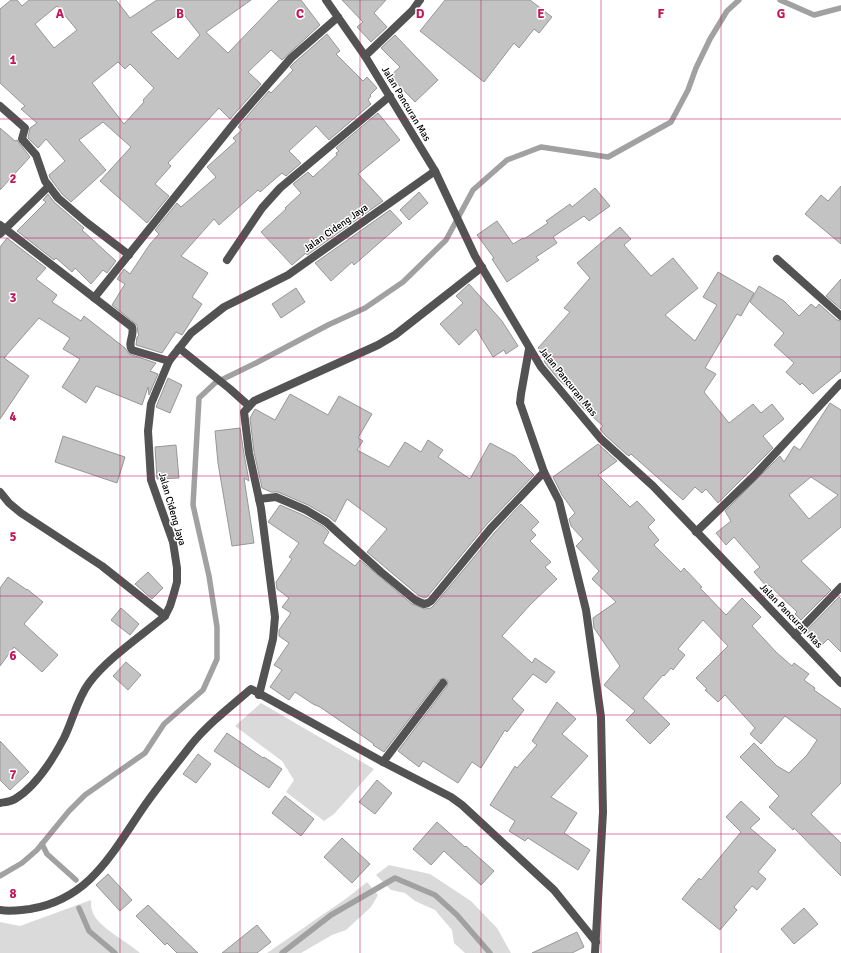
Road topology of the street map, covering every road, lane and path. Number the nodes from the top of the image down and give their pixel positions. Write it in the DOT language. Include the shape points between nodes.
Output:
graph roads {
  1 [pos="326,0"];
  2 [pos="420,0"];
  3 [pos="338,17"];
  4 [pos="365,56"];
  5 [pos="390,96"];
  6 [pos="0,106"];
  7 [pos="435,171"];
  8 [pos="49,186"];
  9 [pos="2,229"];
  10 [pos="129,255"];
  11 [pos="777,259"];
  12 [pos="227,260"];
  13 [pos="482,267"];
  14 [pos="94,298"];
  15 [pos="841,316"];
  16 [pos="179,348"];
  17 [pos="530,349"];
  18 [pos="169,362"];
  19 [pos="841,383"];
  20 [pos="249,406"];
  21 [pos="544,472"];
  22 [pos="0,492"];
  23 [pos="259,499"];
  24 [pos="696,532"];
  25 [pos="841,586"];
  26 [pos="165,616"];
  27 [pos="796,635"];
  28 [pos="443,683"];
  29 [pos="841,683"];
  30 [pos="259,695"];
  31 [pos="383,762"];
  32 [pos="0,803"];
  33 [pos="0,910"];
  34 [pos="596,942"];
  35 [pos="596,953"];
  1 -- 3 [label="street, Jalan Pancuran Mas"];
  2 -- 4 [label="street" via="412,11"];
  3 -- 4 [label="street, Jalan Pancuran Mas"];
  3 -- 10 [label="street" via="278,72"];
  4 -- 5 [label="street, Jalan Pancuran Mas"];
  5 -- 7 [label="street, Jalan Pancuran Mas"];
  5 -- 12 [label="street" via="280,188 262,208"];
  6 -- 8 [label="street" via="25,128 22,137 36,155"];
  7 -- 13 [label="street, Jalan Pancuran Mas"];
  7 -- 16 [label="street, Jalan Cideng Jaya" via="288,275 224,307 191,332"];
  8 -- 9 [label="street"];
  8 -- 10 [label="street" via="65,205"];
  9 -- 14 [label="street"];
  10 -- 14 [label="street"];
  11 -- 15 [label="street"];
  13 -- 17 [label="street, Jalan Pancuran Mas"];
  13 -- 20 [label="street" via="395,335 254,401"];
  14 -- 18 [label="street" via="132,327 132,350"];
  16 -- 18 [label="street, Jalan Cideng Jaya"];
  16 -- 20 [label="street"];
  17 -- 21 [label="street" via="520,403"];
  17 -- 24 [label="street, Jalan Pancuran Mas" via="541,367 602,439 653,486"];
  18 -- 26 [label="street, Jalan Cideng Jaya" via="150,404 148,431 151,480 172,542 177,568 177,582"];
  19 -- 24 [label="street" via="754,476"];
  20 -- 23 [label="street" via="244,412 245,424"];
  21 -- 23 [label="street" via="491,528 431,600 424,604 415,600 381,572 326,522 276,497"];
  21 -- 34 [label="street" via="558,501 586,610 601,717 603,812"];
  22 -- 26 [label="street" via="21,513 102,566"];
  23 -- 30 [label="street" via="275,628"];
  24 -- 27 [label="street, Jalan Pancuran Mas"];
  25 -- 27 [label="street"];
  26 -- 32 [label="street, Jalan Cideng Jaya" via="100,670 89,683 64,737 44,770 23,793 10,802"];
  27 -- 29 [label="street, Jalan Pancuran Mas"];
  28 -- 31 [label="street"];
  30 -- 31 [label="street"];
  30 -- 33 [label="street" via="251,690 192,744 144,806 112,855 87,884 38,908"];
  31 -- 34 [label="street" via="451,797 471,812 554,890"];
  34 -- 35 [label="street"];
}
